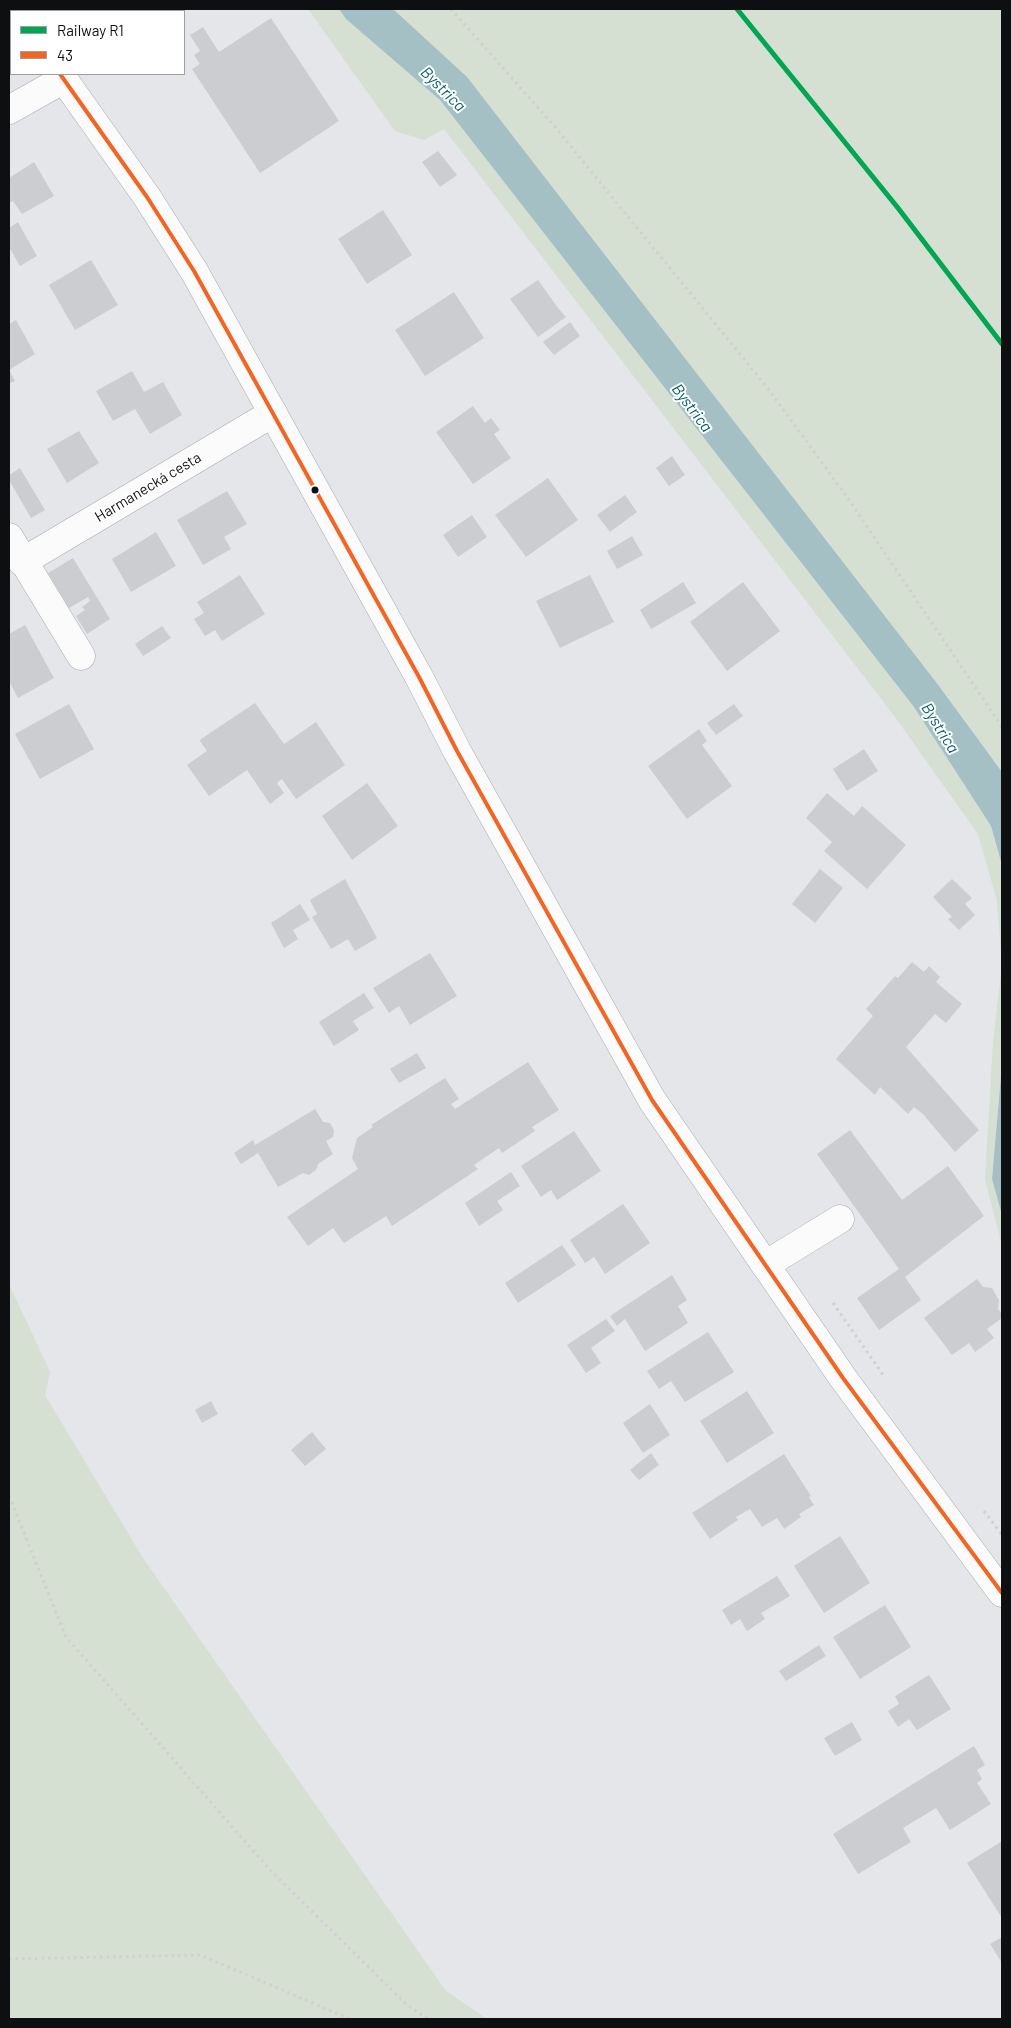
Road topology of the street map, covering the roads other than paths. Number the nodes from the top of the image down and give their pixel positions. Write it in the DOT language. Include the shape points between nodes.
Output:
graph roads {
  1 [pos="62,76"];
  2 [pos="9,110"];
  3 [pos="273,413"];
  4 [pos="9,537"];
  5 [pos="22,562"];
  6 [pos="81,656"];
  7 [pos="840,1219"];
  8 [pos="765,1265"];
  9 [pos="1002,1593"];
  1 -- 2 [label="main road"];
  1 -- 3 [label="main road" via="194,272"];
  3 -- 5 [label="main road, Harmanecká cesta"];
  3 -- 8 [label="main road" via="652,1100"];
  4 -- 5 [label="main road"];
  5 -- 6 [label="main road"];
  7 -- 8 [label="main road"];
  8 -- 9 [label="main road" via="843,1378"];
}
